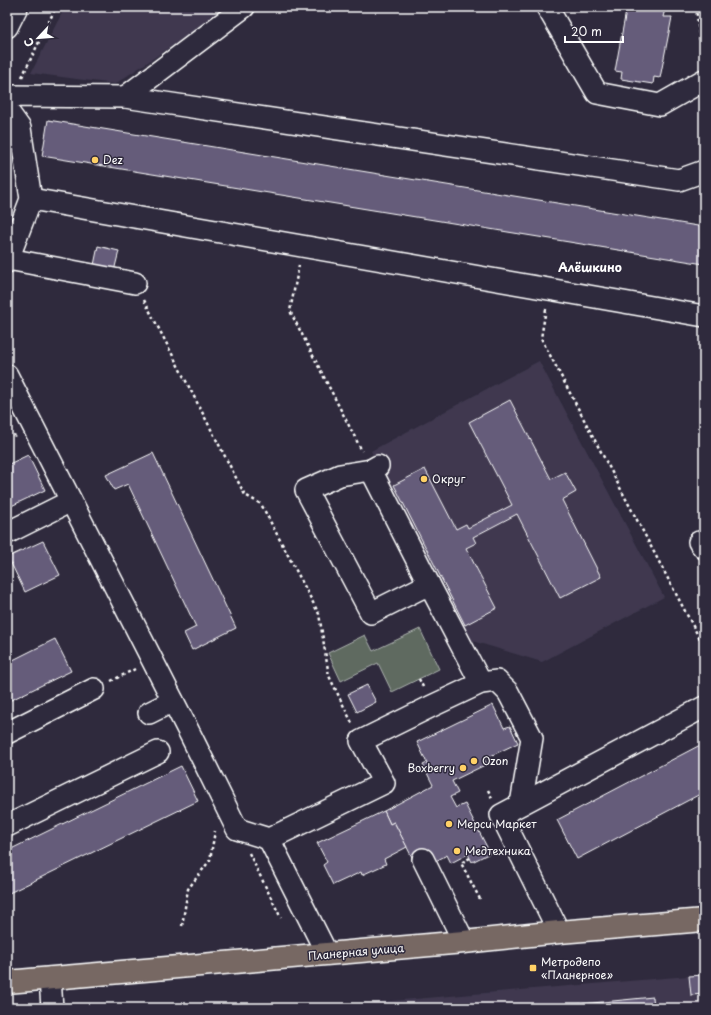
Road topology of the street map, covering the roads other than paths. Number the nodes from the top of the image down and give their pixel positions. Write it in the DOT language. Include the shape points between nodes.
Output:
graph roads {
  1 [pos="17,7"];
  2 [pos="244,7"];
  3 [pos="547,7"];
  4 [pos="7,27"];
  5 [pos="704,80"];
  6 [pos="125,97"];
  7 [pos="9,101"];
  8 [pos="704,171"];
  9 [pos="31,199"];
  10 [pos="8,260"];
  11 [pos="135,283"];
  12 [pos="704,316"];
  13 [pos="7,375"];
  14 [pos="71,501"];
  15 [pos="7,533"];
  16 [pos="429,584"];
  17 [pos="481,683"];
  18 [pos="94,689"];
  19 [pos="173,701"];
  20 [pos="704,707"];
  21 [pos="149,713"];
  22 [pos="7,733"];
  23 [pos="158,752"];
  24 [pos="521,804"];
  25 [pos="7,826"];
  26 [pos="269,839"];
  27 [pos="423,859"];
  28 [pos="704,920"];
  29 [pos="560,932"];
  30 [pos="464,942"];
  31 [pos="327,954"];
  32 [pos="50,978"];
  33 [pos="7,982"];
  34 [pos="52,1008"];
  1 -- 4 [label="lane"];
  2 -- 6 [label="lane"];
  3 -- 5 [label="lane" via="598,93 660,105"];
  6 -- 7 [label="lane"];
  6 -- 8 [label="lane" via="679,180"];
  7 -- 9 [label="lane" via="20,128"];
  9 -- 10 [label="lane"];
  9 -- 12 [label="lane"];
  10 -- 11 [label="lane"];
  13 -- 14 [label="lane"];
  14 -- 15 [label="lane"];
  14 -- 19 [label="lane"];
  16 -- 16 [label="lane" via="375,468 340,475 306,490 371,613"];
  16 -- 17 [label="lane"];
  17 -- 24 [label="lane" via="497,681 508,692 532,738"];
  17 -- 26 [label="lane" via="361,741 384,783"];
  18 -- 22 [label="lane"];
  19 -- 21 [label="lane"];
  19 -- 26 [label="lane" via="237,829"];
  20 -- 24 [label="lane"];
  23 -- 25 [label="lane"];
  24 -- 29 [label="lane" via="501,815"];
  26 -- 31 [label="lane"];
  27 -- 30 [label="lane"];
  28 -- 29 [label="main road, Планерная улица"];
  29 -- 30 [label="main road, Планерная улица"];
  30 -- 31 [label="main road, Планерная улица"];
  31 -- 32 [label="main road, Планерная улица"];
  32 -- 33 [label="main road, Планерная улица"];
  32 -- 34 [label="lane"];
}
